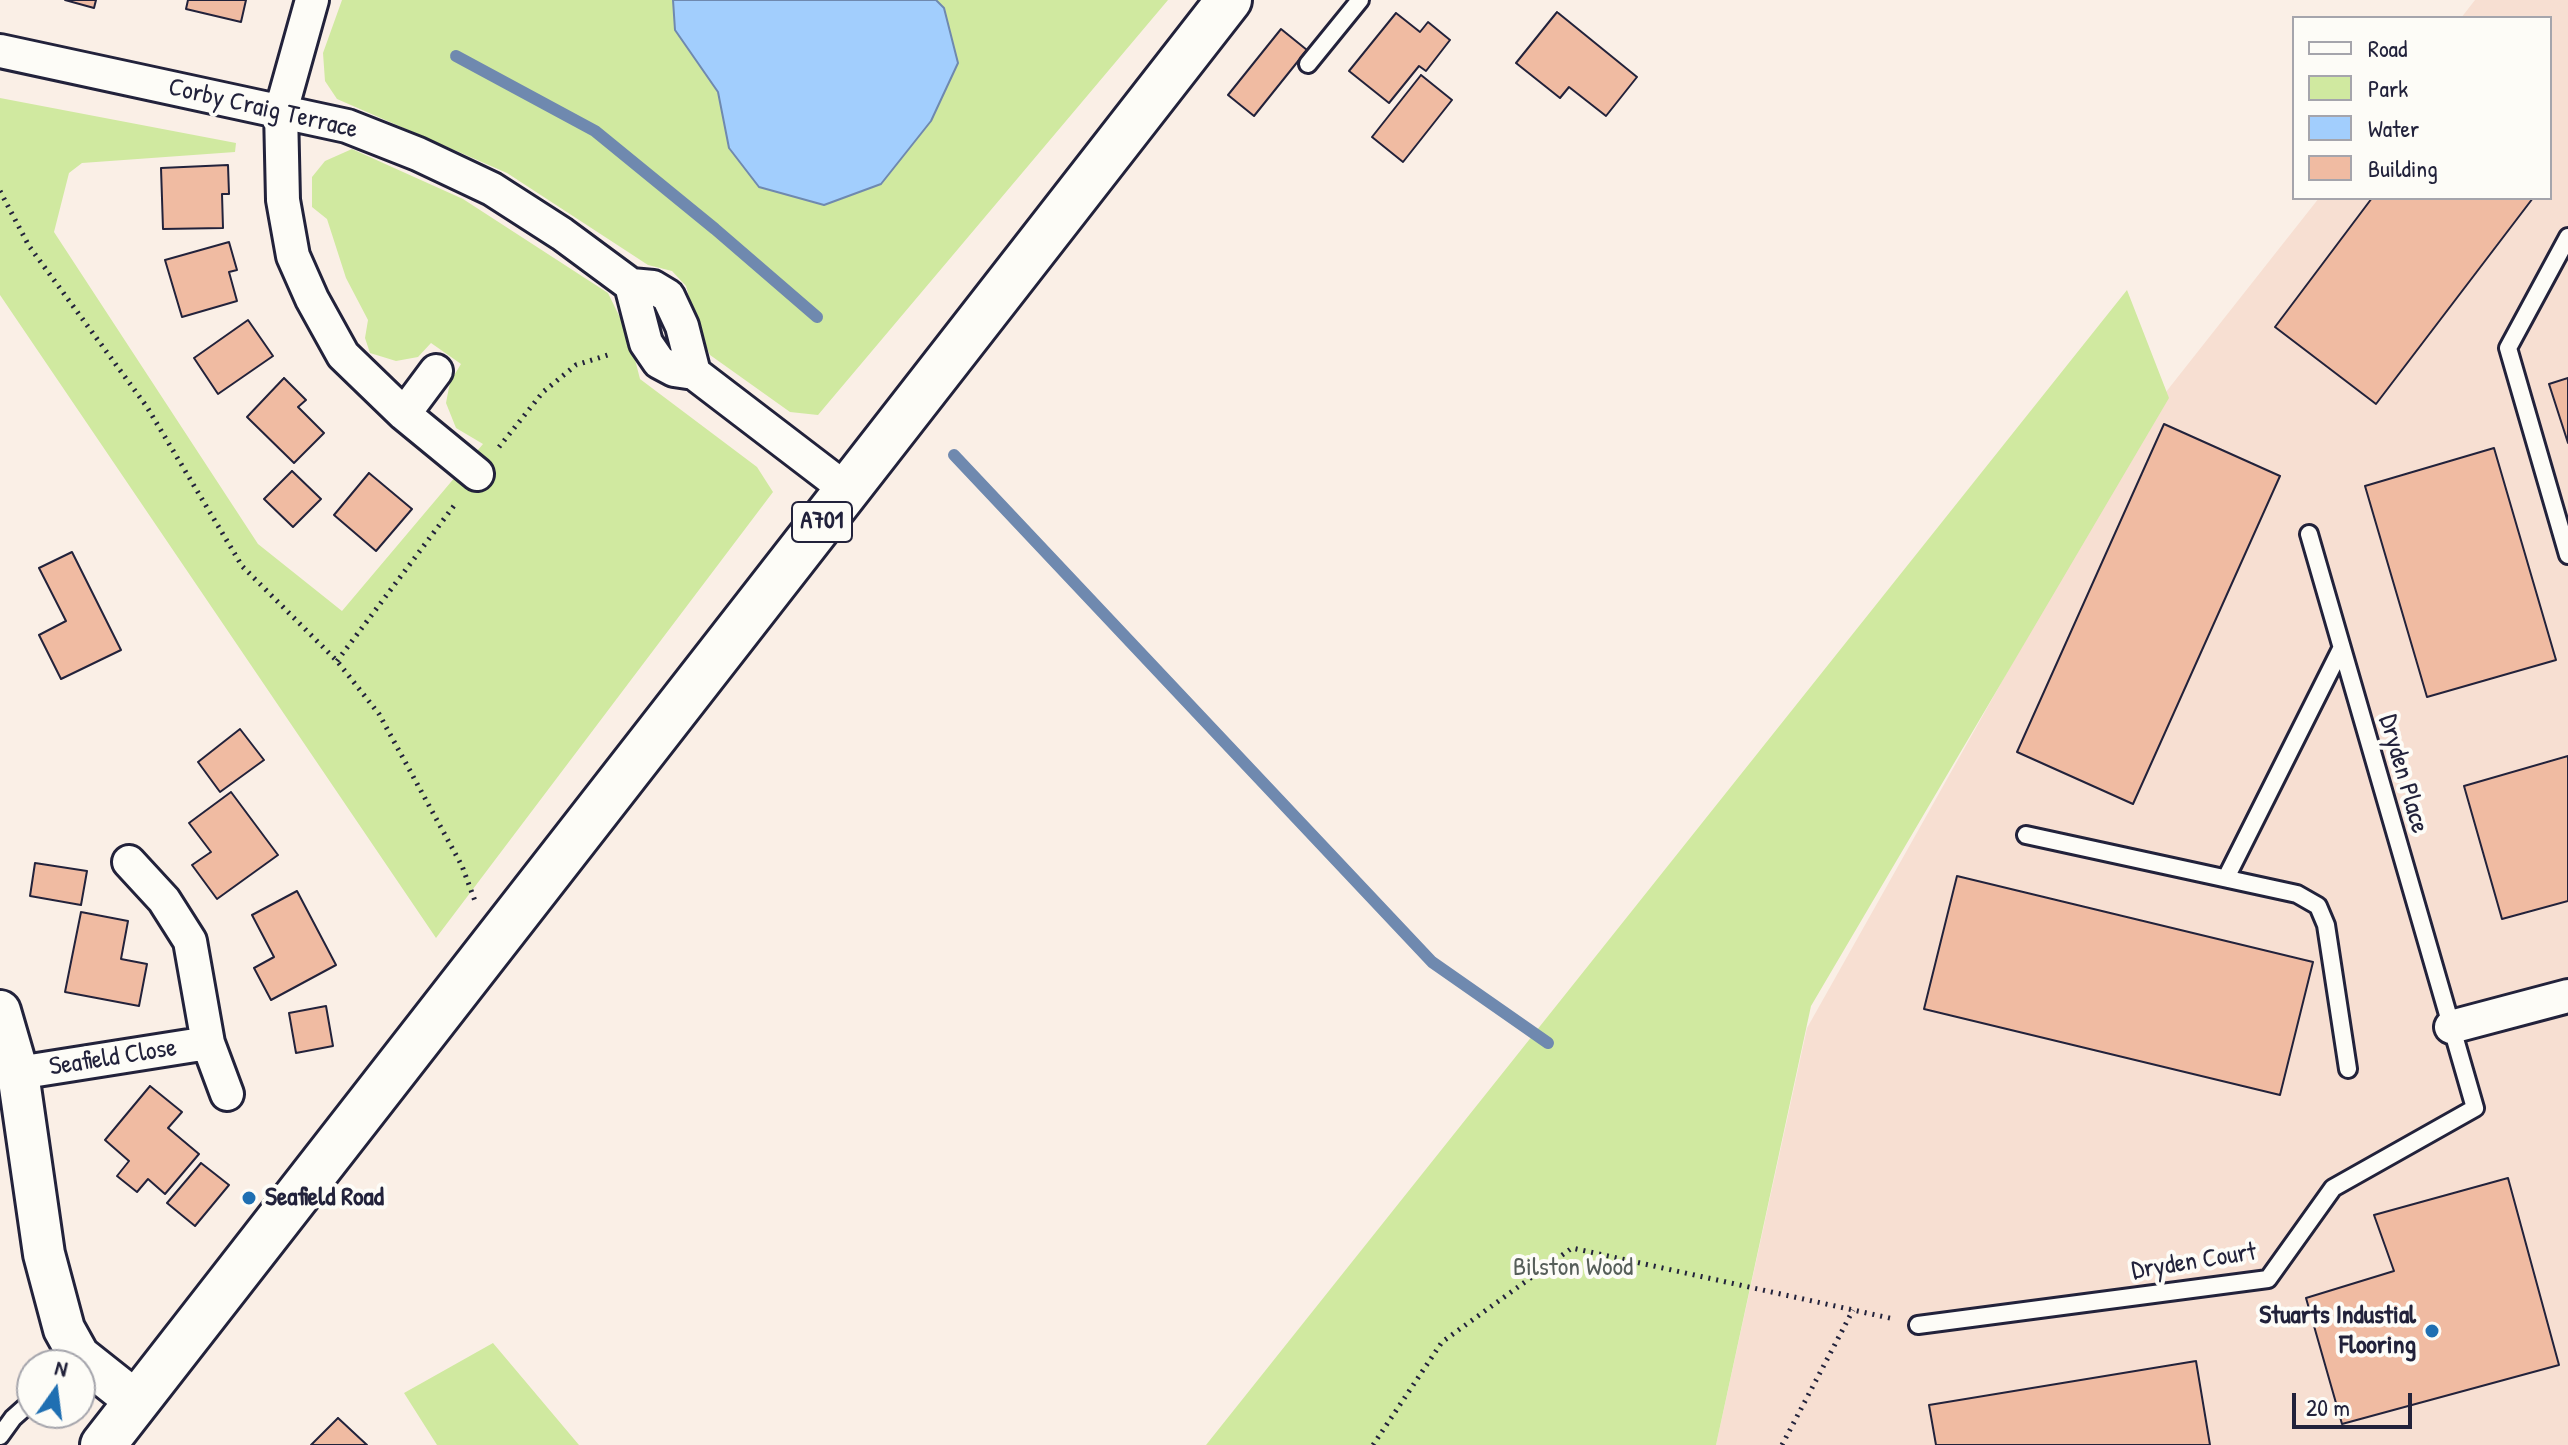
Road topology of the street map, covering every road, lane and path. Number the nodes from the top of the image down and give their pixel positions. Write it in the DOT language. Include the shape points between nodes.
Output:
graph roads {
  1 [pos="312,0"];
  2 [pos="1229,0"];
  3 [pos="1360,0"];
  4 [pos="0,51"];
  5 [pos="1308,64"];
  6 [pos="281,111"];
  7 [pos="0,191"];
  8 [pos="2568,237"];
  9 [pos="436,371"];
  10 [pos="404,414"];
  11 [pos="477,474"];
  12 [pos="847,490"];
  13 [pos="2309,534"];
  14 [pos="2565,536"];
  15 [pos="2568,555"];
  16 [pos="2341,649"];
  17 [pos="2026,835"];
  18 [pos="129,862"];
  19 [pos="2226,878"];
  20 [pos="493,947"];
  21 [pos="2568,996"];
  22 [pos="0,1011"];
  23 [pos="2451,1027"];
  24 [pos="208,1043"];
  25 [pos="2348,1069"];
  26 [pos="18,1073"];
  27 [pos="227,1094"];
  28 [pos="1853,1310"];
  29 [pos="1918,1325"];
  30 [pos="70,1349"];
  31 [pos="96,1375"];
  32 [pos="137,1402"];
  33 [pos="16,1415"];
  34 [pos="0,1436"];
  35 [pos="103,1445"];
  36 [pos="1373,1445"];
  37 [pos="1782,1445"];
  1 -- 6 [label="street"];
  2 -- 12 [label="main road, A701"];
  3 -- 5 [label="lane"];
  4 -- 6 [label="street, Corby Craig Terrace"];
  6 -- 10 [label="street" via="283,200 293,256 343,355"];
  6 -- 12 [label="street, Corby Craig Terrace" via="347,126 492,189 631,285 653,287 668,296 694,373"];
  7 -- 20 [label="path" via="29,246 147,407 242,566 337,661 379,714 462,866"];
  8 -- 14 [label="lane" via="2508,348"];
  9 -- 10 [label="street"];
  10 -- 11 [label="street"];
  12 -- 20 [label="main road, A701"];
  13 -- 16 [label="lane, Dryden Place"];
  14 -- 15 [label="lane"];
  16 -- 19 [label="lane"];
  16 -- 23 [label="lane, Dryden Place"];
  17 -- 19 [label="lane"];
  18 -- 24 [label="street, Seafield Close" via="164,900 190,941"];
  19 -- 25 [label="lane" via="2297,894 2318,906 2326,925"];
  20 -- 32 [label="main road, A701"];
  21 -- 23 [label="street"];
  22 -- 26 [label="street"];
  23 -- 29 [label="lane, Dryden Court" via="2475,1108 2333,1188 2268,1279"];
  24 -- 26 [label="street, Seafield Close"];
  24 -- 27 [label="street, Seafield Close"];
  26 -- 30 [label="street" via="44,1254"];
  28 -- 29 [label="path"];
  28 -- 36 [label="path" via="1572,1248 1442,1342"];
  28 -- 37 [label="path"];
  31 -- 32 [label="street"];
  32 -- 35 [label="main road, A701"];
  33 -- 34 [label="lane"];
}
